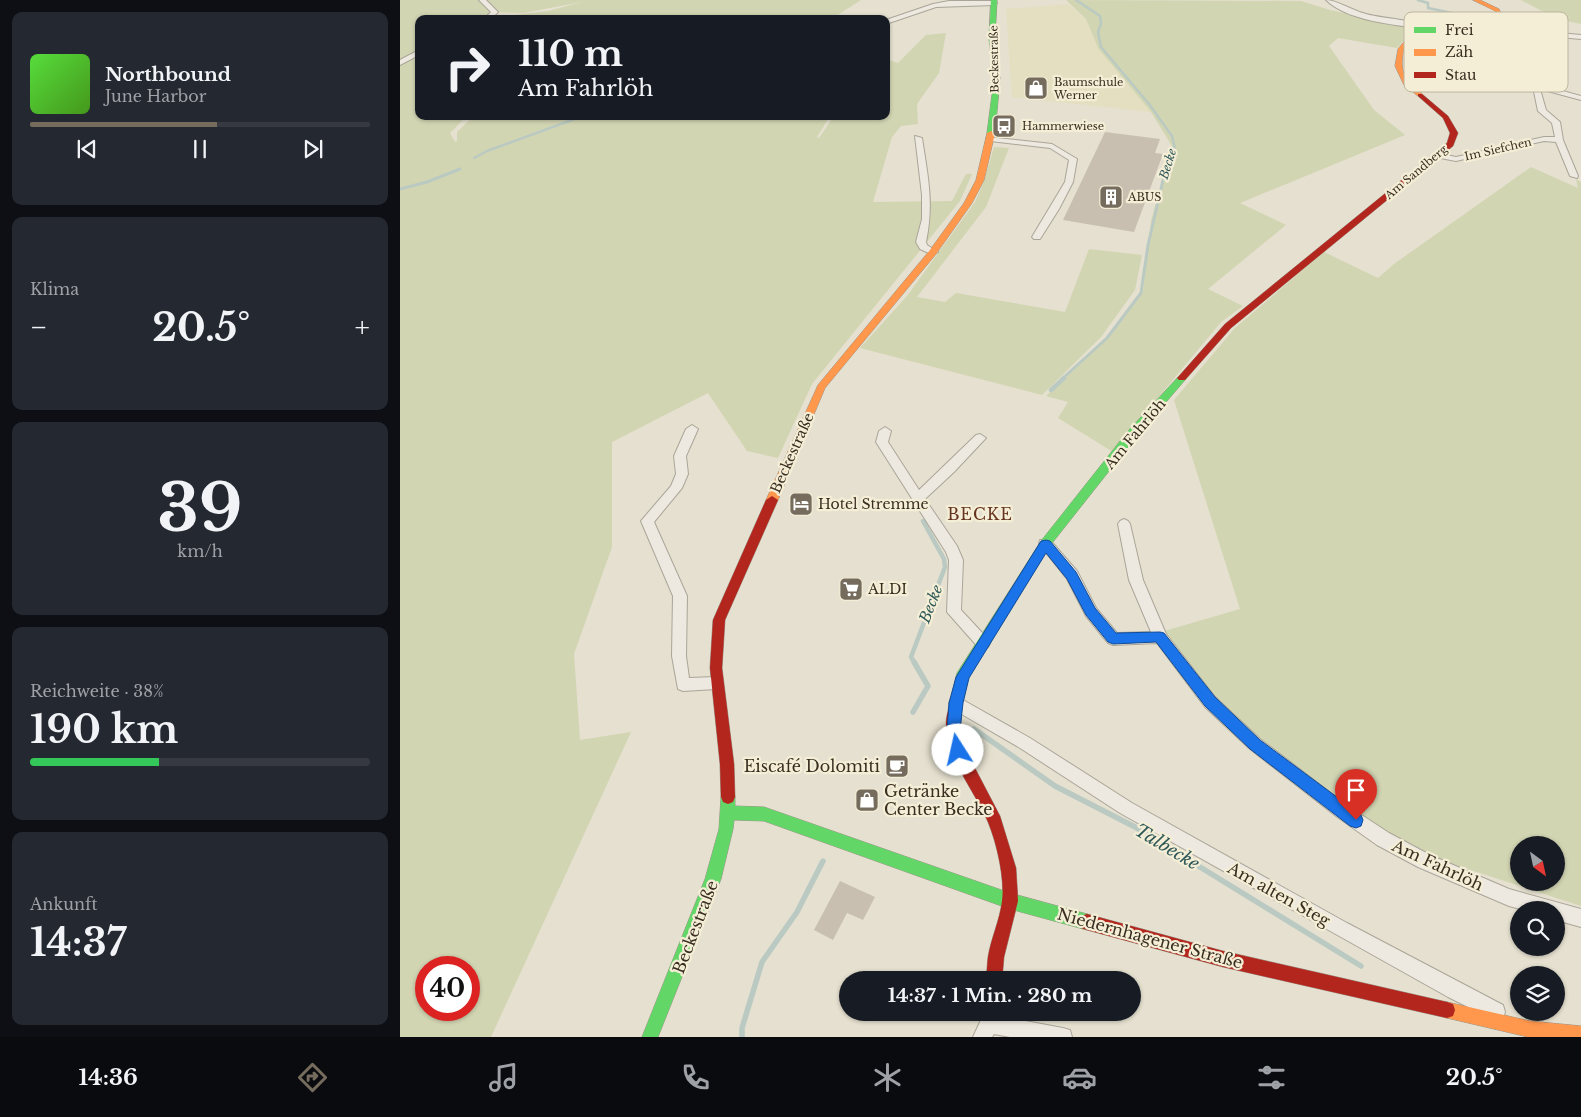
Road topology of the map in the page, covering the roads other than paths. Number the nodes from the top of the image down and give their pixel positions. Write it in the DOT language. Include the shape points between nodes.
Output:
graph roads {
  1 [pos="482,0"];
  2 [pos="1329,0"];
  3 [pos="1476,0"];
  4 [pos="994,2"];
  5 [pos="1498,12"];
  6 [pos="492,15"];
  7 [pos="890,21"];
  8 [pos="1404,23"];
  9 [pos="1568,37"];
  10 [pos="1581,38"];
  11 [pos="1404,45"];
  12 [pos="415,54"];
  13 [pos="400,63"];
  14 [pos="1404,80"];
  15 [pos="1416,92"];
  16 [pos="1537,92"];
  17 [pos="1556,92"];
  18 [pos="1581,98"];
  19 [pos="918,138"];
  20 [pos="990,139"];
  21 [pos="1559,140"];
  22 [pos="1438,155"];
  23 [pos="1574,176"];
  24 [pos="1036,237"];
  25 [pos="932,252"];
  26 [pos="1228,326"];
  27 [pos="692,429"];
  28 [pos="885,431"];
  29 [pos="980,438"];
  30 [pos="918,498"];
  31 [pos="1124,524"];
  32 [pos="1046,544"];
  33 [pos="1160,637"];
  34 [pos="983,643"];
  35 [pos="716,684"];
  36 [pos="956,703"];
  37 [pos="728,813"];
  38 [pos="1010,901"];
  39 [pos="1520,901"];
  40 [pos="1565,913"];
  41 [pos="1581,918"];
  42 [pos="995,971"];
  43 [pos="987,1024"];
  44 [pos="1530,1029"];
  45 [pos="1581,1034"];
  46 [pos="650,1037"];
  47 [pos="1063,1037"];
  1 -- 6 [label="street" via="495,12"];
  2 -- 8 [label="street" via="1343,9"];
  3 -- 5 [label="main road"];
  4 -- 7 [label="street" via="936,5"];
  4 -- 20 [label="main road, Beckestraße" via="992,39 997,79"];
  9 -- 10 [label="street"];
  11 -- 14 [label="main road, Am Sandberg" via="1398,66"];
  12 -- 13 [label="street"];
  15 -- 22 [label="main road, Am Sandberg" via="1446,117 1454,133 1450,144"];
  16 -- 21 [label="street" via="1542,111 1556,122"];
  17 -- 18 [label="street"];
  19 -- 25 [label="street" via="926,196 921,242"];
  20 -- 24 [label="street" via="1052,146 1073,159 1069,182"];
  20 -- 25 [label="main road, Beckestraße" via="980,180"];
  21 -- 22 [label="street, Im Siefchen" via="1526,142 1456,159"];
  21 -- 23 [label="street"];
  22 -- 26 [label="main road, Am Sandberg"];
  25 -- 35 [label="main road, Beckestraße" via="821,387 719,620 715,642"];
  26 -- 32 [label="main road, Am Fahrlöh" via="1132,434"];
  27 -- 35 [label="street" via="680,456 682,474 676,488 647,522 680,596 679,656 683,685"];
  28 -- 30 [label="street" via="882,442"];
  29 -- 30 [label="street"];
  30 -- 34 [label="street" via="956,560 954,612"];
  31 -- 33 [label="street, Am Fahrlöh" via="1136,580"];
  32 -- 33 [label="street" via="1072,575 1091,612 1113,639"];
  32 -- 34 [label="main road, Am Fahrlöh"];
  33 -- 39 [label="street, Am Fahrlöh" via="1210,702 1255,744 1342,811 1383,839 1424,861"];
  34 -- 36 [label="main road, Am Fahrlöh" via="962,677"];
  35 -- 37 [label="main road, Beckestraße" via="728,762"];
  36 -- 38 [label="main road, Am Fahrlöh" via="953,730 958,750 995,820 1008,868"];
  36 -- 44 [label="street, Am alten Steg" via="1126,808 1454,991"];
  37 -- 38 [label="main road, Niedernhagener Straße" via="764,814"];
  37 -- 46 [label="main road, Beckestraße" via="714,882"];
  38 -- 42 [label="main road, Am Fahrlöh"];
  38 -- 44 [label="main road, Niedernhagener Straße" via="1224,959"];
  40 -- 41 [label="street, Am Fahrlöh"];
  43 -- 47 [label="street"];
  44 -- 45 [label="main road, Niedernhagener Straße"];
}
